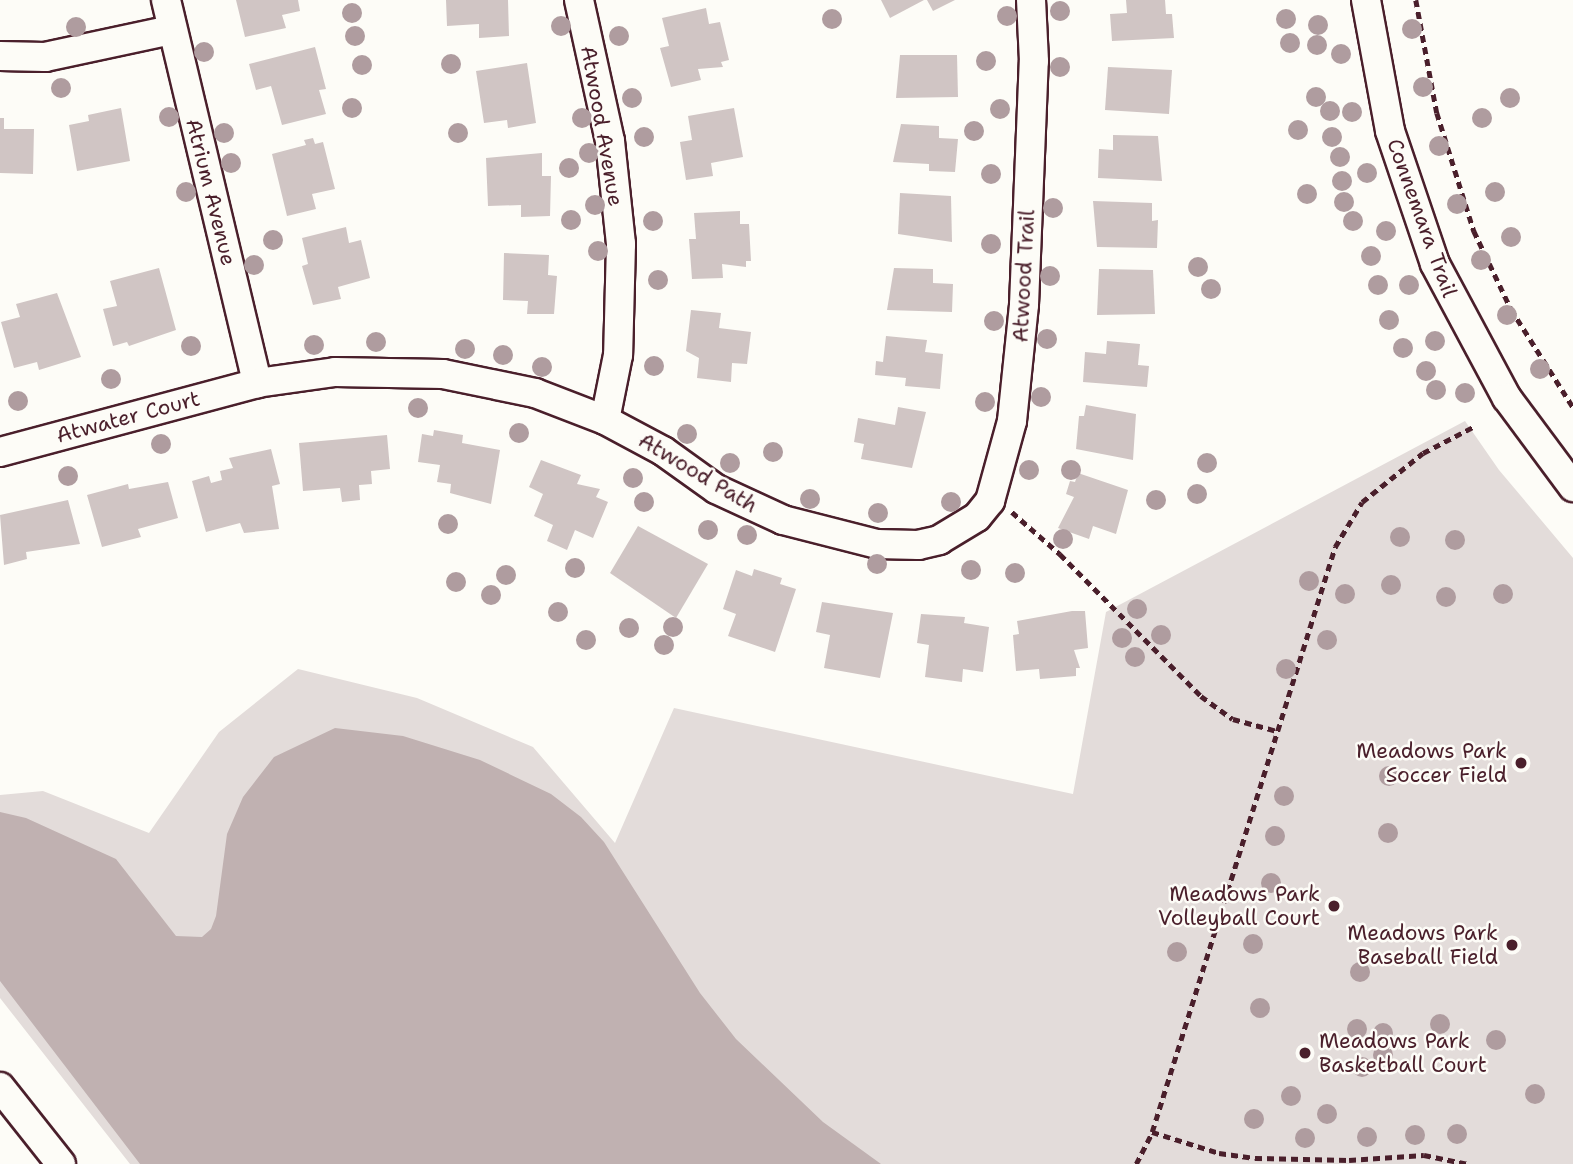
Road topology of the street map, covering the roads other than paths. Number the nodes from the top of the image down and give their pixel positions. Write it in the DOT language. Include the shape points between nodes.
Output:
graph roads {
  1 [pos="166,0"];
  2 [pos="579,0"];
  3 [pos="1031,0"];
  4 [pos="1366,0"];
  5 [pos="171,30"];
  6 [pos="0,56"];
  7 [pos="257,383"];
  8 [pos="605,420"];
  9 [pos="0,452"];
  10 [pos="1573,487"];
  11 [pos="955,532"];
  12 [pos="0,1087"];
  13 [pos="61,1164"];
  1 -- 5 [label="street, Atrium Avenue"];
  2 -- 8 [label="street, Atwood Avenue" via="610,141 621,244 618,355"];
  3 -- 11 [label="street, Atwood Trail" via="1034,61 1019,367 1004,462 990,501"];
  4 -- 10 [label="street, Connemara Trail" via="1390,131 1435,264 1507,398"];
  5 -- 6 [label="street" via="45,57"];
  5 -- 7 [label="street, Atrium Avenue"];
  7 -- 8 [label="street, Atwater Court" via="335,372 443,374 535,393"];
  7 -- 9 [label="street, Atwater Court"];
  8 -- 11 [label="street, Atwood Path" via="663,451 716,489 783,520 897,545 918,545"];
  12 -- 13 [label="street"];
}
